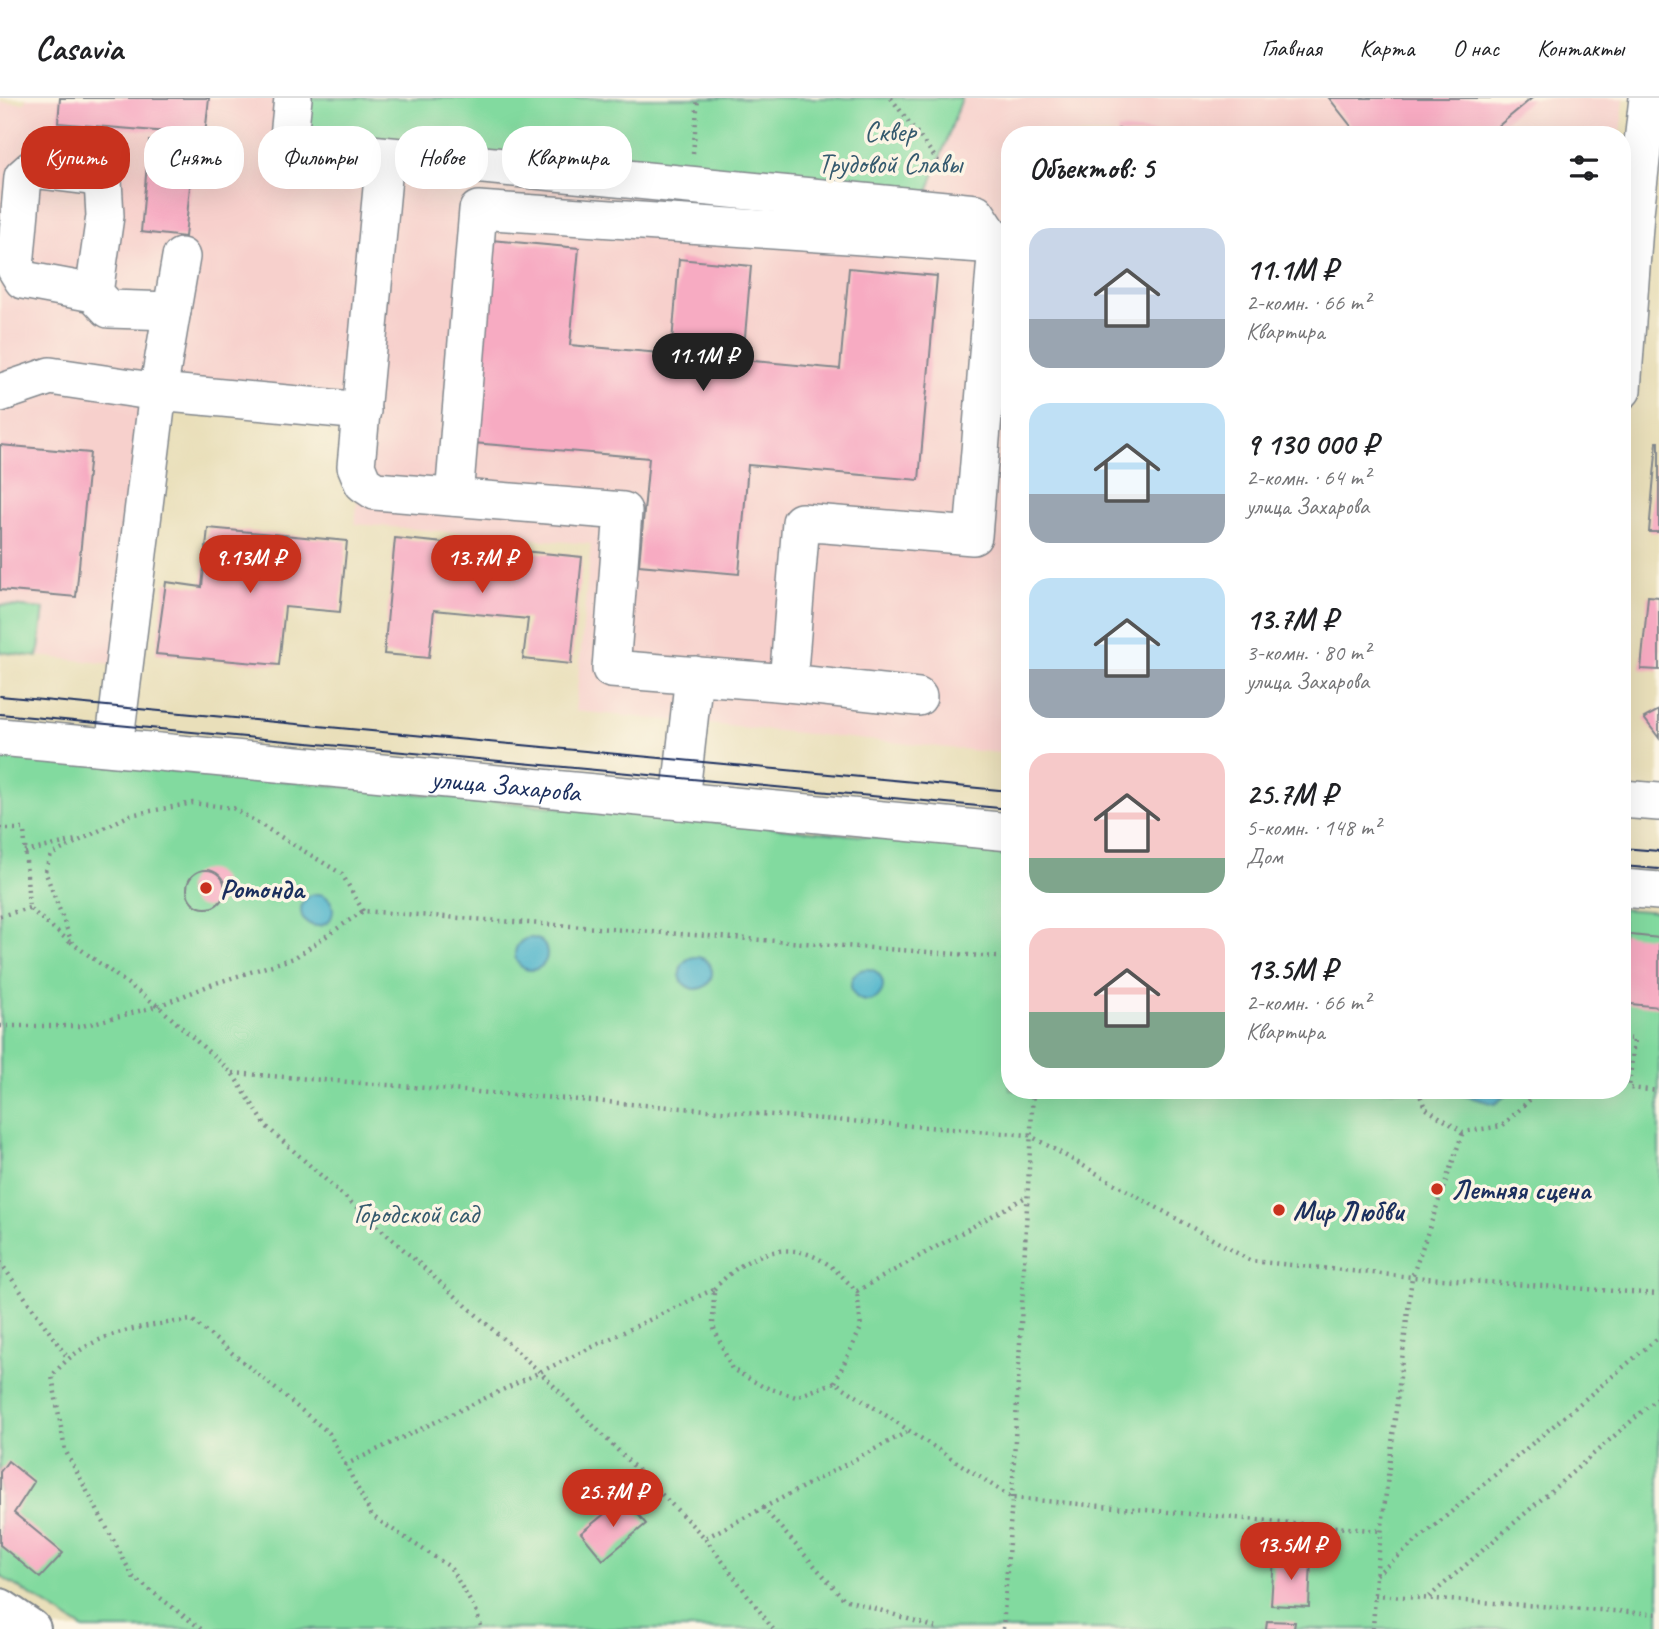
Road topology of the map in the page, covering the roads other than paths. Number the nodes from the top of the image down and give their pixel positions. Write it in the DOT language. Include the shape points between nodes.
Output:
graph roads {
  1 [pos="293,98"];
  2 [pos="1648,98"];
  3 [pos="385,156"];
  4 [pos="997,245"];
  5 [pos="181,257"];
  6 [pos="1631,267"];
  7 [pos="94,293"];
  8 [pos="172,311"];
  9 [pos="158,392"];
  10 [pos="0,393"];
  11 [pos="362,411"];
  12 [pos="454,497"];
  13 [pos="694,675"];
  14 [pos="788,683"];
  15 [pos="918,697"];
  16 [pos="0,737"];
  17 [pos="114,747"];
  18 [pos="1631,800"];
  19 [pos="680,801"];
  20 [pos="1659,802"];
  21 [pos="1001,831"];
  22 [pos="1631,889"];
  23 [pos="1659,891"];
  24 [pos="0,1608"];
  25 [pos="31,1629"];
  1 -- 3 [label="street" via="288,146"];
  2 -- 6 [label="street"];
  3 -- 4 [label="street" via="976,213"];
  3 -- 11 [label="street"];
  4 -- 12 [label="street" via="478,210"];
  4 -- 14 [label="street" via="973,536 801,522"];
  5 -- 8 [label="street"];
  7 -- 8 [label="street" via="109,309"];
  8 -- 9 [label="street"];
  9 -- 10 [label="street" via="50,376"];
  9 -- 11 [label="street"];
  9 -- 17 [label="street"];
  11 -- 12 [label="street" via="356,466 363,483 375,491"];
  12 -- 13 [label="street" via="623,511 611,669"];
  13 -- 14 [label="street"];
  13 -- 19 [label="street"];
  14 -- 15 [label="street"];
  16 -- 17 [label="street, улица Захарова"];
  17 -- 19 [label="street, улица Захарова"];
  18 -- 20 [label="street"];
  19 -- 21 [label="street, улица Захарова"];
  22 -- 23 [label="street"];
  24 -- 25 [label="main road"];
}
